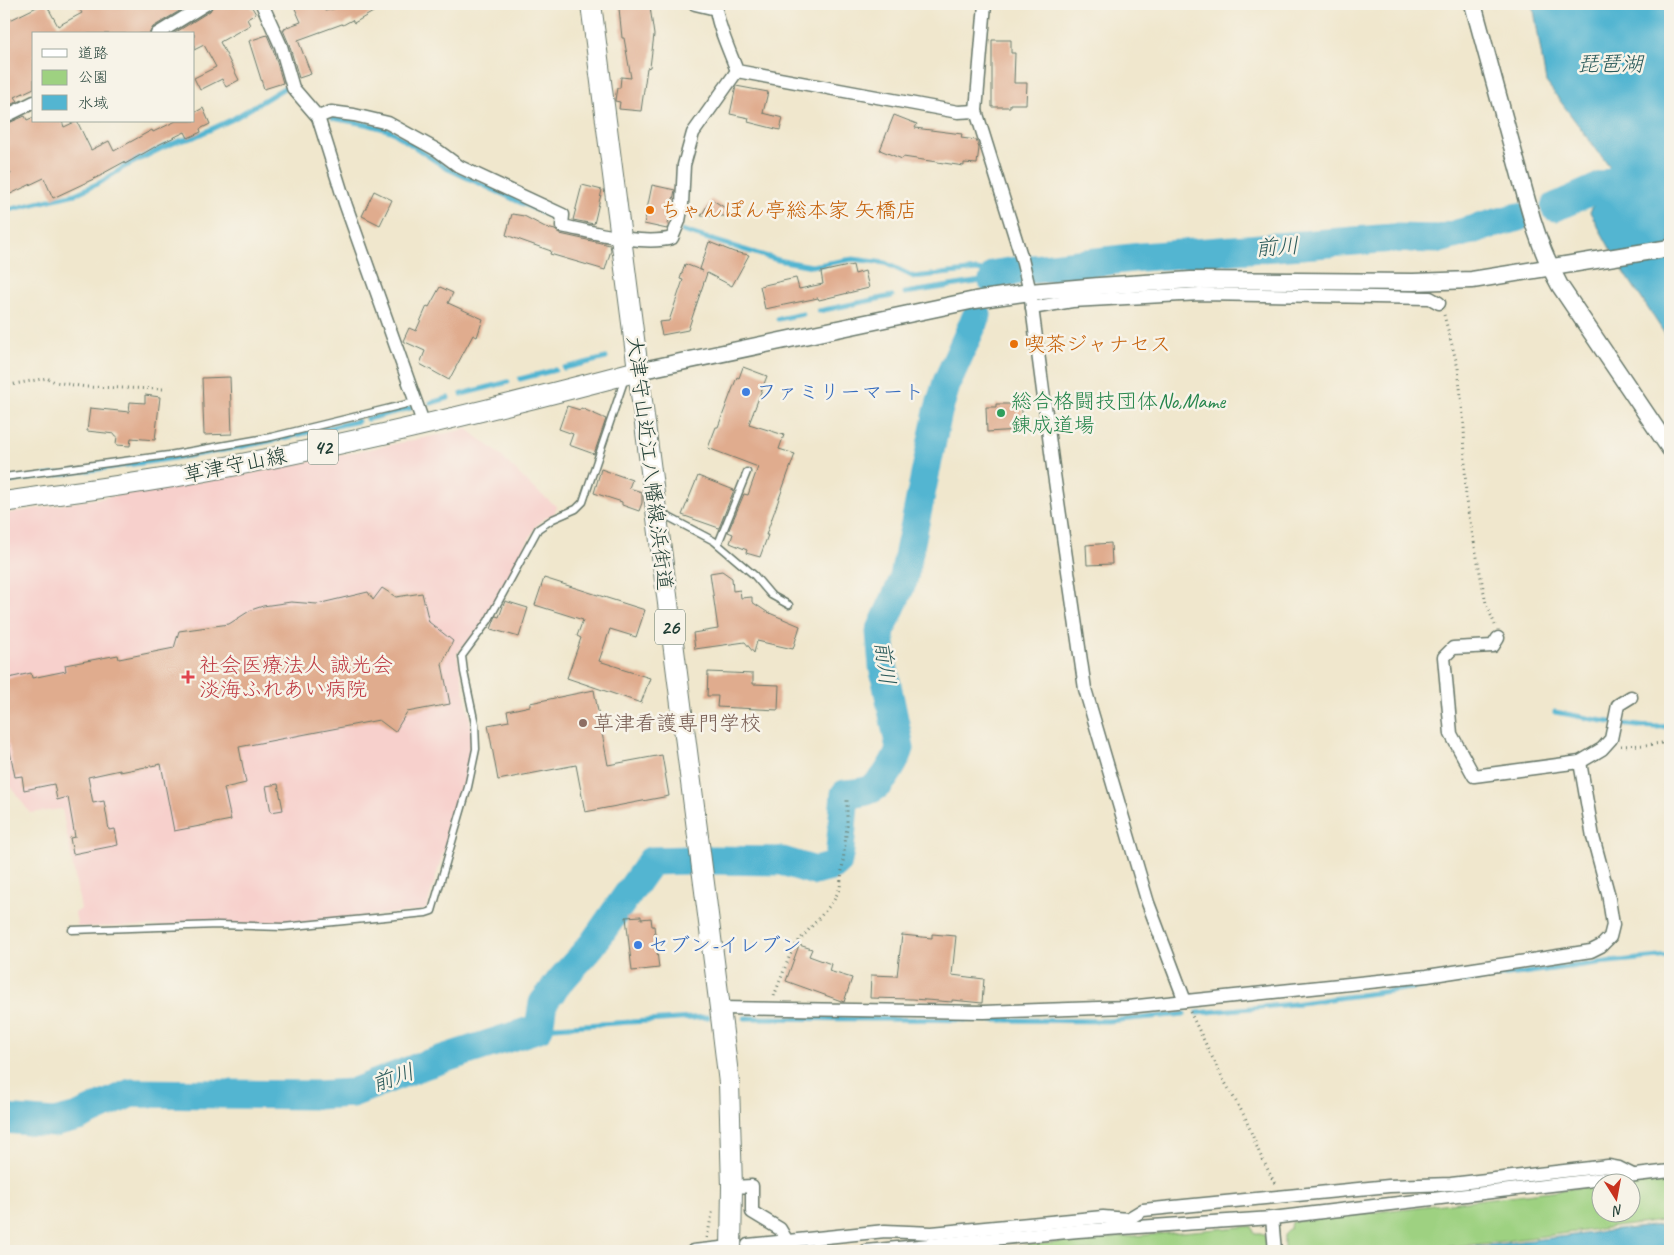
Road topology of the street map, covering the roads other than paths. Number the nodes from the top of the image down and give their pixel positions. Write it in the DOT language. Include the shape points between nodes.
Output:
graph roads {
  1 [pos="204,4"];
  2 [pos="262,4"];
  3 [pos="591,4"];
  4 [pos="695,4"];
  5 [pos="985,4"];
  6 [pos="1473,4"];
  7 [pos="716,6"];
  8 [pos="160,32"];
  9 [pos="737,71"];
  10 [pos="32,103"];
  11 [pos="976,111"];
  12 [pos="4,117"];
  13 [pos="318,117"];
  14 [pos="621,238"];
  15 [pos="1670,248"];
  16 [pos="1550,268"];
  17 [pos="1030,294"];
  18 [pos="1439,303"];
  19 [pos="632,373"];
  20 [pos="415,402"];
  21 [pos="424,425"];
  22 [pos="1670,449"];
  23 [pos="747,472"];
  24 [pos="4,477"];
  25 [pos="4,502"];
  26 [pos="656,510"];
  27 [pos="718,544"];
  28 [pos="788,605"];
  29 [pos="1498,638"];
  30 [pos="1632,698"];
  31 [pos="1580,762"];
  32 [pos="72,930"];
  33 [pos="1185,1002"];
  34 [pos="720,1008"];
  35 [pos="1670,1170"];
  36 [pos="1627,1172"];
  37 [pos="1642,1173"];
  38 [pos="1592,1179"];
  39 [pos="732,1187"];
  40 [pos="1272,1218"];
  41 [pos="1129,1223"];
  42 [pos="787,1241"];
  43 [pos="1275,1245"];
  44 [pos="733,1248"];
  45 [pos="693,1251"];
  46 [pos="866,1251"];
  1 -- 8 [label="street"];
  2 -- 13 [label="street" via="293,88"];
  3 -- 14 [label="main road, 大津守山近江八幡線;浜街道 / 26"];
  4 -- 7 [label="street"];
  5 -- 11 [label="street"];
  6 -- 16 [label="street" via="1526,201"];
  7 -- 9 [label="street"];
  9 -- 11 [label="street" via="958,112"];
  9 -- 14 [label="street" via="693,133 684,164 679,221 672,238"];
  10 -- 12 [label="street"];
  11 -- 17 [label="street"];
  13 -- 14 [label="street" via="331,112 388,123 437,150 460,167 563,215 562,226"];
  13 -- 20 [label="street"];
  14 -- 19 [label="main road, 大津守山近江八幡線;浜街道 / 26"];
  15 -- 16 [label="street"];
  16 -- 17 [label="street" via="1472,280 1191,280"];
  16 -- 22 [label="street"];
  17 -- 18 [label="street" via="1072,301 1200,294 1430,298"];
  17 -- 19 [label="street" via="975,300"];
  17 -- 33 [label="street" via="1085,689 1148,903"];
  19 -- 21 [label="main road, 草津守山線 / 42"];
  19 -- 26 [label="main road, 大津守山近江八幡線;浜街道 / 26"];
  19 -- 32 [label="lane" via="584,502 538,529 488,621 462,656 475,724 476,749 432,911 283,927 218,925"];
  20 -- 21 [label="street"];
  20 -- 24 [label="lane" via="263,438 169,455"];
  21 -- 25 [label="main road, 草津守山線 / 42" via="182,476"];
  23 -- 27 [label="lane"];
  26 -- 27 [label="lane"];
  26 -- 34 [label="main road, 大津守山近江八幡線;浜街道 / 26"];
  27 -- 28 [label="lane" via="754,575 771,595"];
  29 -- 31 [label="street" via="1493,646 1452,648 1444,657 1451,734 1474,776"];
  30 -- 31 [label="street" via="1618,705 1611,739 1602,749"];
  31 -- 33 [label="street" via="1613,925 1610,937 1601,946 1591,951 1427,976"];
  33 -- 34 [label="street" via="984,1012"];
  34 -- 39 [label="main road, 大津守山近江八幡線;浜街道 / 26" via="728,1084"];
  35 -- 37 [label="street"];
  36 -- 41 [label="street" via="1608,1166 1451,1184 1389,1186 1143,1210"];
  38 -- 40 [label="street"];
  39 -- 42 [label="street" via="752,1186 752,1212 780,1229"];
  39 -- 44 [label="main road, 大津守山近江八幡線;浜街道 / 26"];
  40 -- 41 [label="street"];
  40 -- 43 [label="street"];
  41 -- 42 [label="street" via="1102,1217 932,1233 885,1231"];
  41 -- 46 [label="street"];
  42 -- 44 [label="street"];
  44 -- 45 [label="street"];
}
